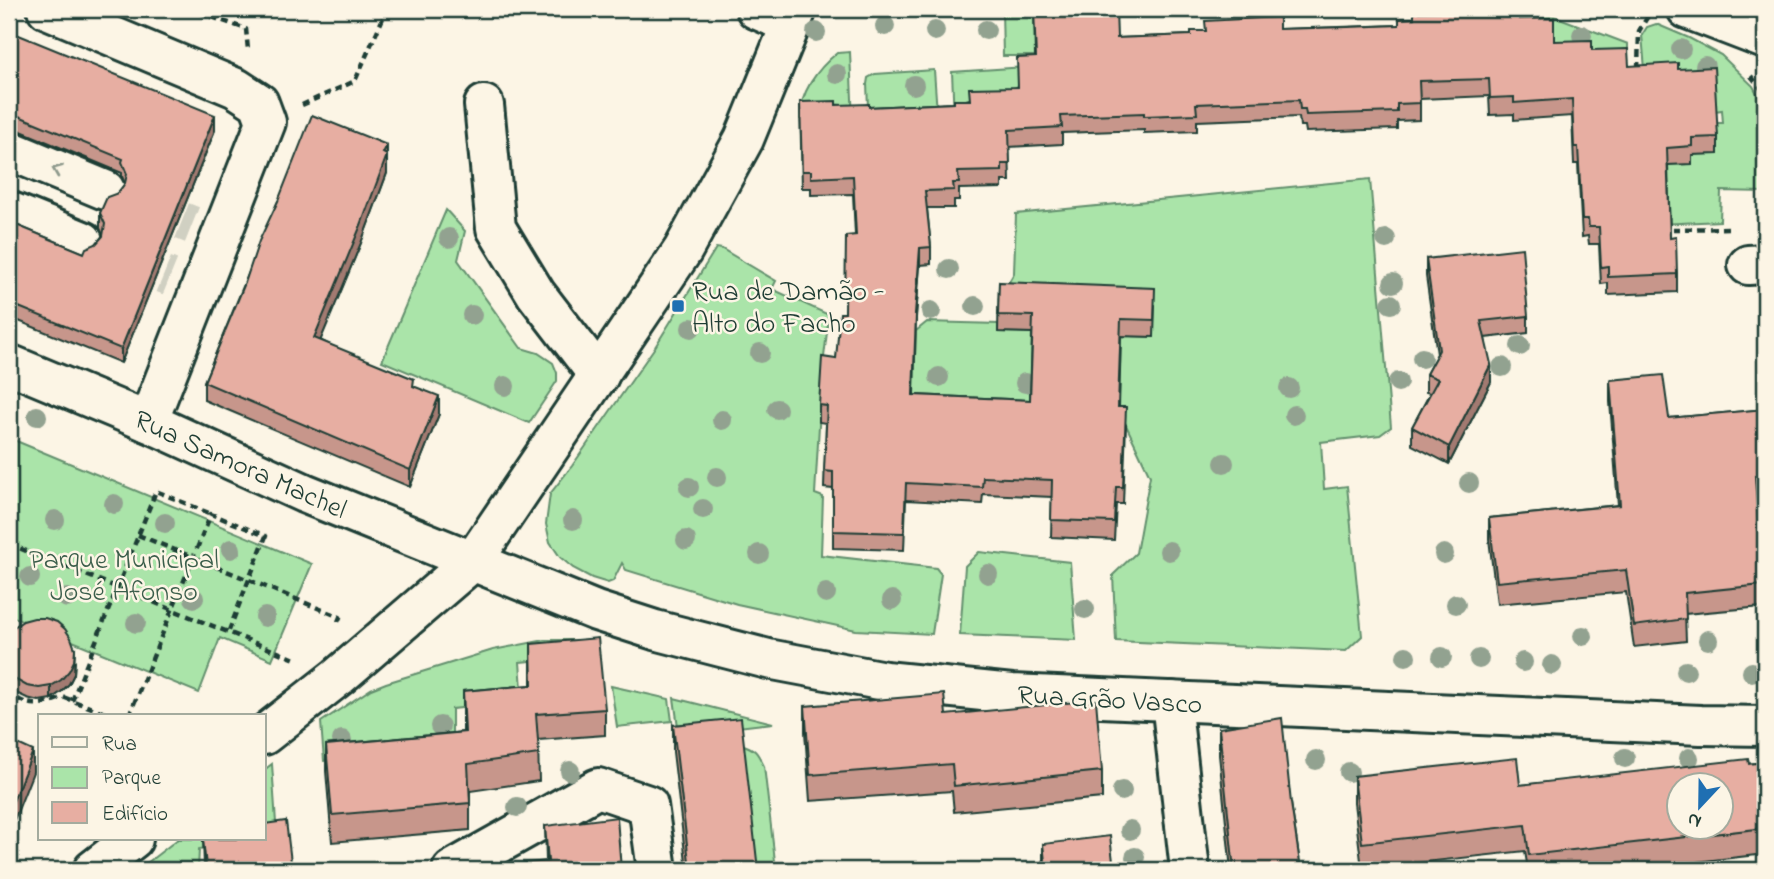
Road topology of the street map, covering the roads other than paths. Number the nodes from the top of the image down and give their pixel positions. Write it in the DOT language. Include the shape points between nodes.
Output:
graph roads {
  1 [pos="47,9"];
  2 [pos="756,9"];
  3 [pos="794,16"];
  4 [pos="1711,16"];
  5 [pos="1765,39"];
  6 [pos="1765,64"];
  7 [pos="484,105"];
  8 [pos="9,150"];
  9 [pos="105,190"];
  10 [pos="9,211"];
  11 [pos="83,241"];
  12 [pos="9,364"];
  13 [pos="598,376"];
  14 [pos="148,422"];
  15 [pos="473,561"];
  16 [pos="1171,701"];
  17 [pos="1765,726"];
  18 [pos="266,733"];
  19 [pos="132,840"];
  20 [pos="93,870"];
  21 [pos="452,870"];
  22 [pos="657,870"];
  23 [pos="1190,870"];
  1 -- 14 [label="street" via="236,88 260,103 266,122 206,231 185,283"];
  2 -- 3 [label="street"];
  3 -- 13 [label="street" via="744,139 683,250"];
  4 -- 5 [label="street"];
  4 -- 6 [label="street"];
  7 -- 13 [label="street" via="496,228 536,294"];
  9 -- 8 [label="street, one-way"];
  10 -- 11 [label="street"];
  12 -- 14 [label="street, Rua Samora Machel"];
  13 -- 15 [label="street"];
  14 -- 15 [label="street, Rua Samora Machel" via="304,493"];
  15 -- 16 [label="street, Rua Grão Vasco" via="596,611 768,659 885,681 1012,694"];
  15 -- 18 [label="street"];
  16 -- 17 [label="street, Rua Grão Vasco"];
  16 -- 23 [label="street"];
  19 -- 20 [label="street"];
  21 -- 22 [label="street" via="598,788 648,805"];
}
